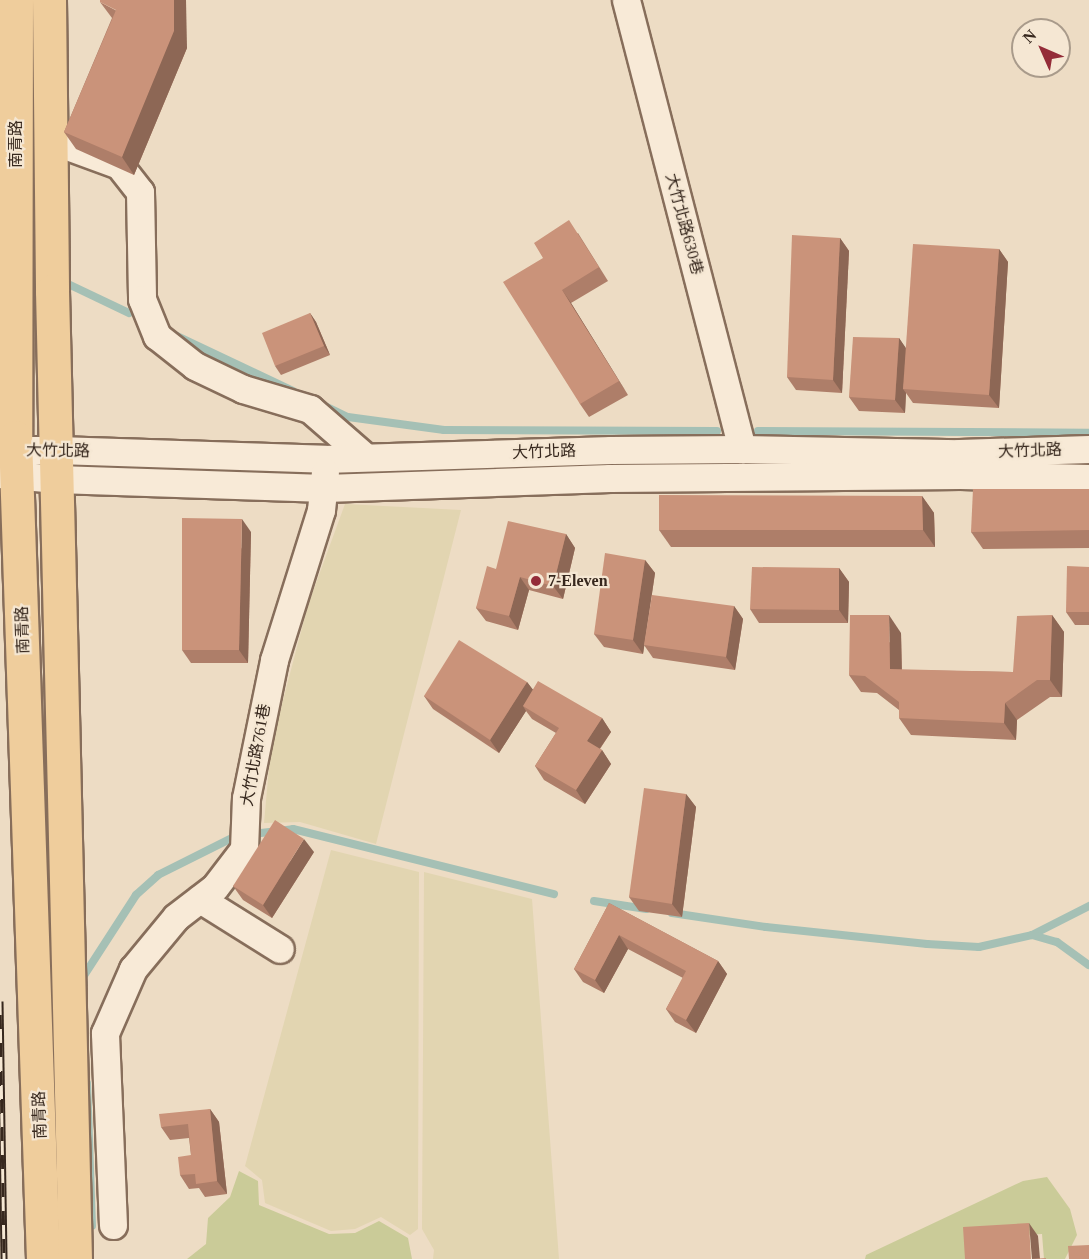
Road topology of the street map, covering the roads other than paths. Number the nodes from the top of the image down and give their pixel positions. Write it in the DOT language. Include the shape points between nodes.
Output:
graph roads {
  1 [pos="16,0"];
  2 [pos="49,0"];
  3 [pos="626,0"];
  4 [pos="51,140"];
  5 [pos="742,449"];
  6 [pos="1089,449"];
  7 [pos="364,456"];
  8 [pos="324,459"];
  9 [pos="8,464"];
  10 [pos="57,464"];
  11 [pos="1089,478"];
  12 [pos="325,488"];
  13 [pos="200,899"];
  14 [pos="280,949"];
  15 [pos="113,1225"];
  16 [pos="43,1259"];
  17 [pos="75,1259"];
  1 -- 9 [label="main road, 南青路"];
  2 -- 4 [label="main road"];
  3 -- 5 [label="street, 大竹北路630巷"];
  4 -- 7 [label="street" via="119,165 140,192 142,299 157,336 195,366 243,389 310,409"];
  4 -- 10 [label="main road"];
  5 -- 6 [label="street, 大竹北路" via="959,453"];
  5 -- 7 [label="street, 大竹北路"];
  7 -- 8 [label="street, 大竹北路"];
  8 -- 10 [label="street, 大竹北路"];
  8 -- 12 [label="street, 大竹北路761巷"];
  9 -- 10 [label="street, 大竹北路"];
  9 -- 16 [label="main road, 南青路"];
  10 -- 12 [label="street, 大竹北路"];
  10 -- 17 [label="main road"];
  11 -- 12 [label="street, 大竹北路" via="960,474 610,478"];
  12 -- 13 [label="street, 大竹北路761巷" via="274,660 246,798 244,849 215,887"];
  13 -- 14 [label="street"];
  13 -- 15 [label="street, 大竹北路761巷" via="176,917 133,969 105,1033"];
}
